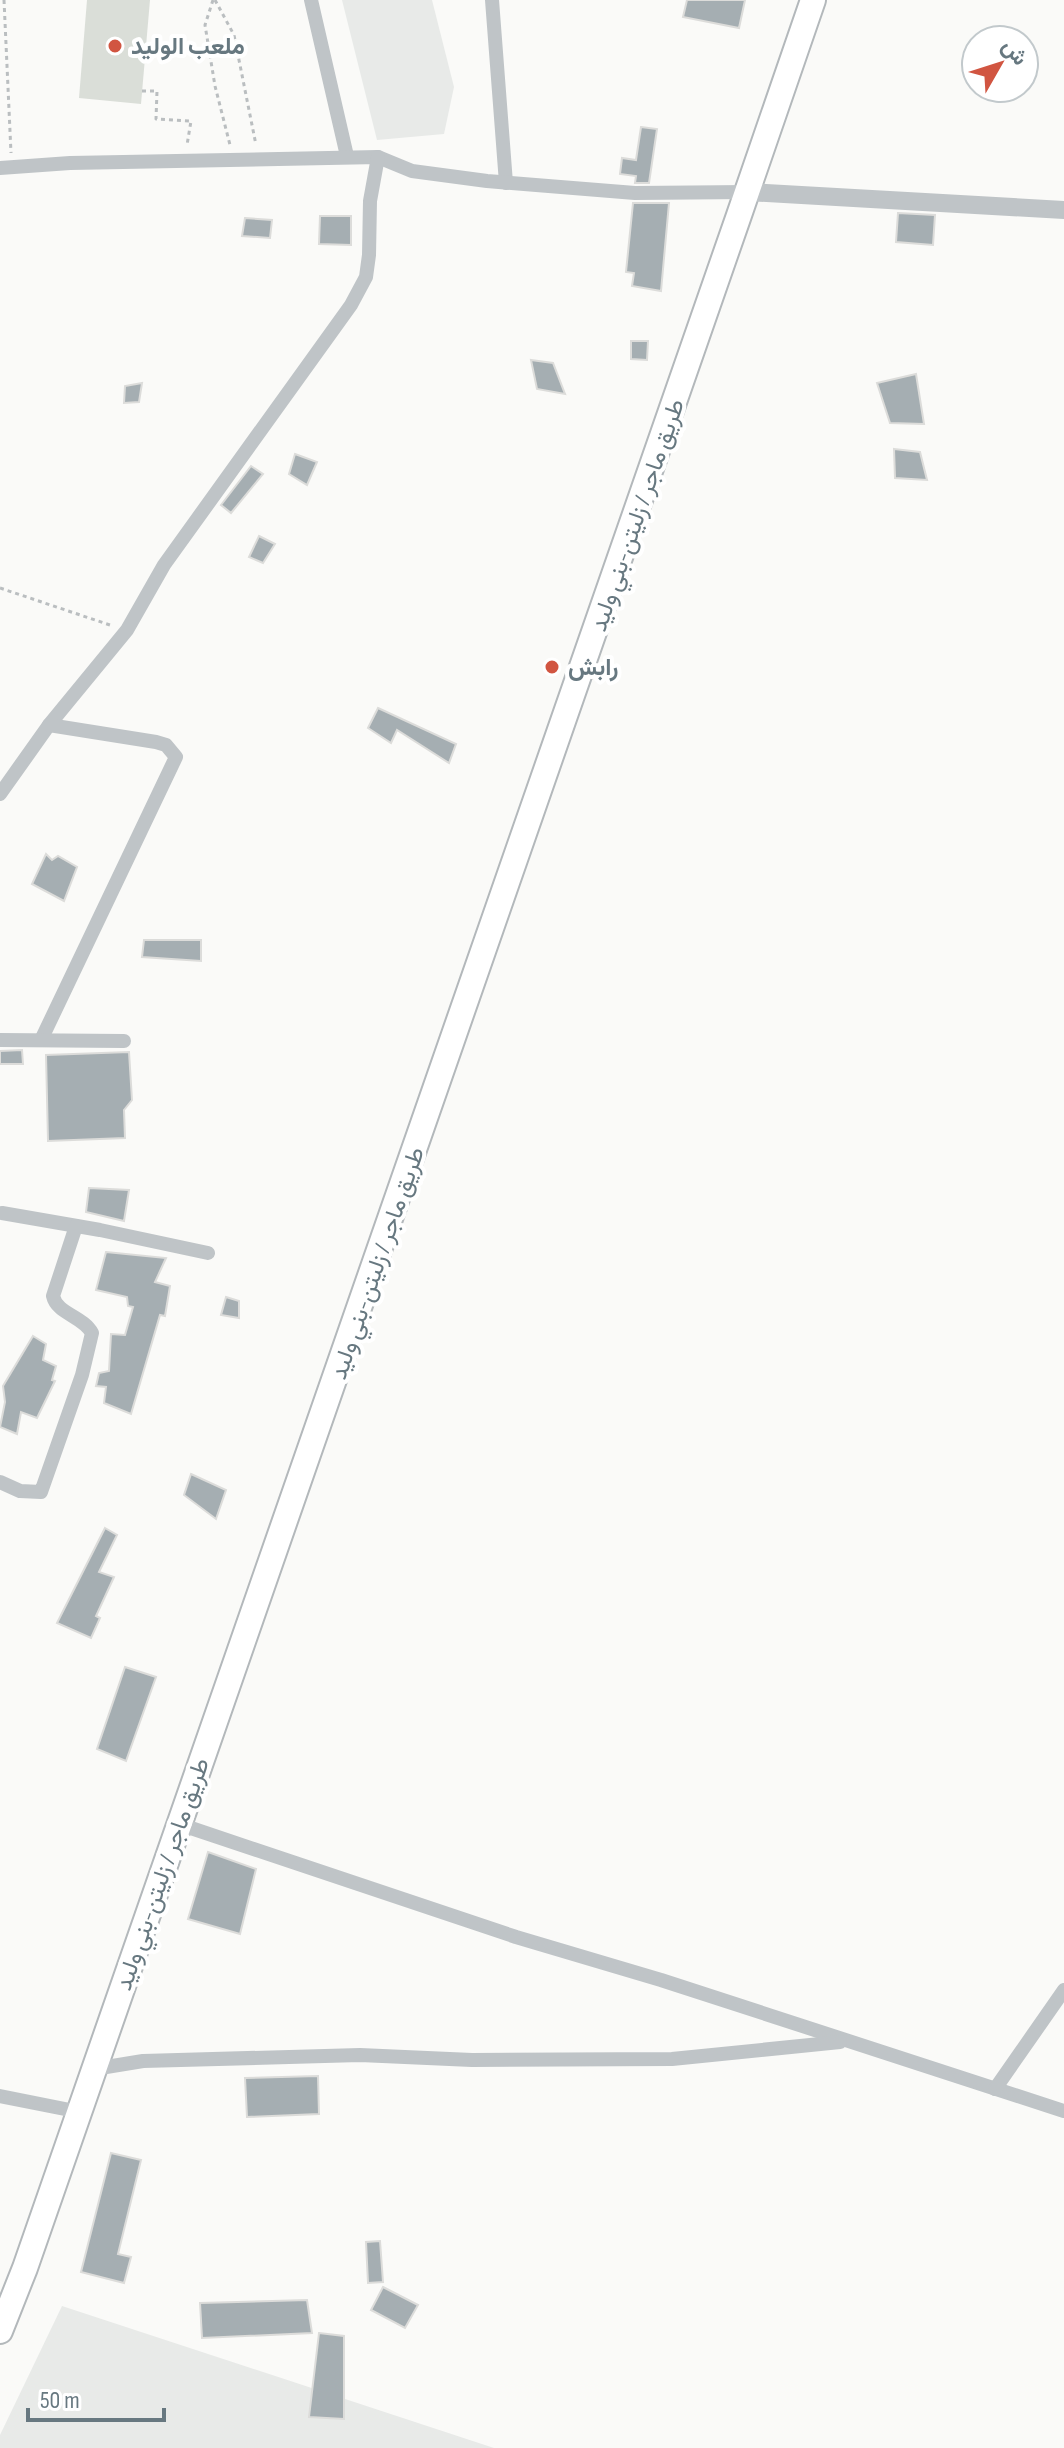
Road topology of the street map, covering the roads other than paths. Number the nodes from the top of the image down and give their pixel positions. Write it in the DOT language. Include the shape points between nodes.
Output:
graph roads {
  1 [pos="311,0"];
  2 [pos="492,0"];
  3 [pos="813,0"];
  4 [pos="347,156"];
  5 [pos="378,157"];
  6 [pos="6,168"];
  7 [pos="506,183"];
  8 [pos="747,192"];
  9 [pos="1064,210"];
  10 [pos="49,725"];
  11 [pos="0,794"];
  12 [pos="42,1038"];
  13 [pos="0,1040"];
  14 [pos="124,1041"];
  15 [pos="1,1214"];
  16 [pos="76,1226"];
  17 [pos="208,1253"];
  18 [pos="0,1482"];
  19 [pos="179,1824"];
  20 [pos="1064,1990"];
  21 [pos="846,2042"];
  22 [pos="94,2069"];
  23 [pos="995,2089"];
  24 [pos="0,2096"];
  25 [pos="1064,2111"];
  26 [pos="80,2112"];
  27 [pos="0,2331"];
  1 -- 4 [label="street"];
  2 -- 7 [label="street"];
  3 -- 8 [label="highway, طريق ماجر / زليتن-بني وليد"];
  4 -- 5 [label="street"];
  4 -- 6 [label="street"];
  5 -- 7 [label="street" via="412,171"];
  5 -- 10 [label="street" via="366,277 351,305 164,565 127,630"];
  7 -- 8 [label="street" via="635,193"];
  8 -- 9 [label="street"];
  8 -- 19 [label="highway, طريق ماجر / زليتن-بني وليد"];
  10 -- 11 [label="street"];
  10 -- 12 [label="street" via="156,742 176,757"];
  12 -- 13 [label="street"];
  12 -- 14 [label="street"];
  15 -- 16 [label="street"];
  16 -- 17 [label="street"];
  16 -- 18 [label="street" via="53,1296 58,1306 89,1327 89,1353 41,1492 20,1491"];
  19 -- 21 [label="street"];
  19 -- 22 [label="highway, طريق ماجر / زليتن-بني وليد"];
  20 -- 23 [label="street"];
  21 -- 22 [label="street" via="672,2059 360,2055 143,2061"];
  21 -- 23 [label="street"];
  22 -- 26 [label="highway, طريق ماجر / زليتن-بني وليد"];
  23 -- 25 [label="street"];
  24 -- 26 [label="street"];
  26 -- 27 [label="highway, طريق ماجر / زليتن-بني وليد"];
}
